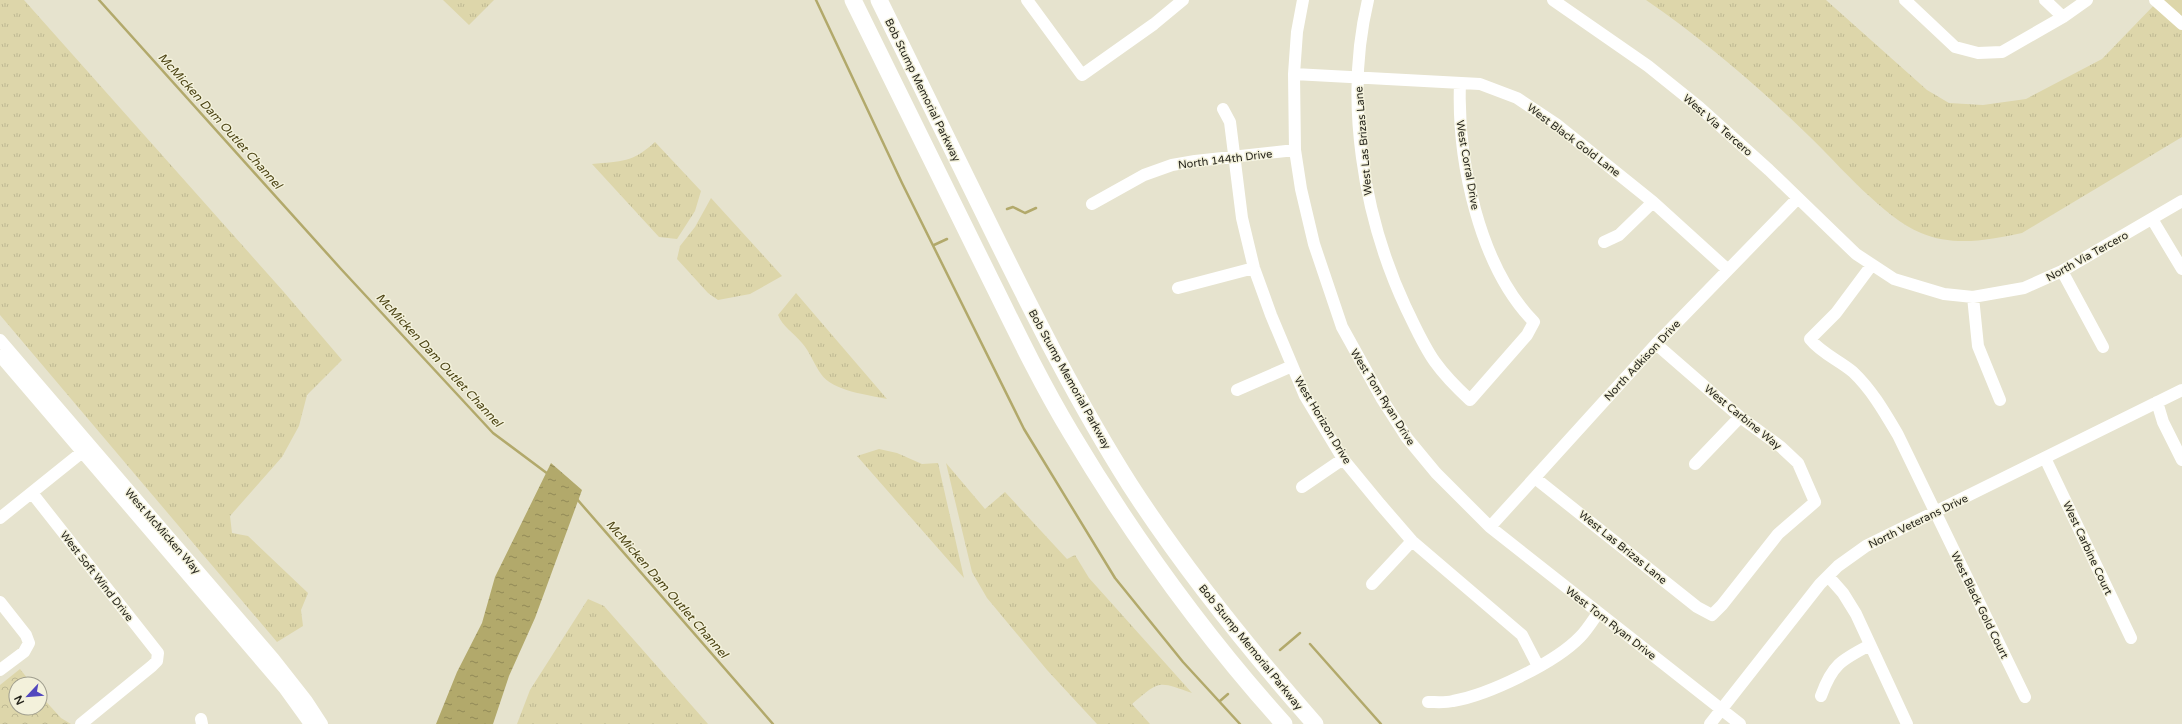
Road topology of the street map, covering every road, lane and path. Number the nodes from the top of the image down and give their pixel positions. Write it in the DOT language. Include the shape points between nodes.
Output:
graph roads {
  1 [pos="853,0"];
  2 [pos="879,0"];
  3 [pos="1027,0"];
  4 [pos="1183,0"];
  5 [pos="1303,0"];
  6 [pos="1368,0"];
  7 [pos="1553,0"];
  8 [pos="1905,0"];
  9 [pos="2045,0"];
  10 [pos="2087,0"];
  11 [pos="2155,0"];
  12 [pos="2063,17"];
  13 [pos="2182,24"];
  14 [pos="1294,74"];
  15 [pos="1358,78"];
  16 [pos="1460,84"];
  17 [pos="1223,109"];
  18 [pos="1295,150"];
  19 [pos="1234,158"];
  20 [pos="1798,198"];
  21 [pos="2182,201"];
  22 [pos="1653,202"];
  23 [pos="1092,204"];
  24 [pos="2152,219"];
  25 [pos="1604,242"];
  26 [pos="1871,266"];
  27 [pos="1254,268"];
  28 [pos="2182,269"];
  29 [pos="1728,270"];
  30 [pos="2062,272"];
  31 [pos="1178,288"];
  32 [pos="1973,297"];
  33 [pos="0,340"];
  34 [pos="1656,344"];
  35 [pos="2103,347"];
  36 [pos="0,356"];
  37 [pos="1292,366"];
  38 [pos="1236,390"];
  39 [pos="2182,390"];
  40 [pos="1470,400"];
  41 [pos="2000,400"];
  42 [pos="2157,402"];
  43 [pos="1740,417"];
  44 [pos="85,449"];
  45 [pos="2045,458"];
  46 [pos="1343,459"];
  47 [pos="2182,460"];
  48 [pos="1695,464"];
  49 [pos="1535,478"];
  50 [pos="1302,487"];
  51 [pos="32,493"];
  52 [pos="1935,512"];
  53 [pos="0,518"];
  54 [pos="1490,527"];
  55 [pos="1412,541"];
  56 [pos="1828,576"];
  57 [pos="1372,584"];
  58 [pos="0,602"];
  59 [pos="1598,612"];
  60 [pos="1712,615"];
  61 [pos="2130,638"];
  62 [pos="1870,645"];
  63 [pos="1538,666"];
  64 [pos="0,670"];
  65 [pos="1821,696"];
  66 [pos="2025,697"];
  67 [pos="1428,702"];
  68 [pos="1721,709"];
  69 [pos="81,724"];
  70 [pos="310,724"];
  71 [pos="322,724"];
  72 [pos="1284,724"];
  73 [pos="1315,724"];
  74 [pos="1710,724"];
  75 [pos="1740,724"];
  76 [pos="1907,724"];
  1 -- 72 [label="highway, Bob Stump Memorial Parkway" via="1026,351 1070,431 1161,572 1203,629"];
  2 -- 73 [label="highway, Bob Stump Memorial Parkway" via="1042,331 1129,484 1189,571 1251,650"];
  3 -- 4 [label="street" via="1082,75"];
  5 -- 14 [label="street, West Tom Ryan Drive" via="1297,32"];
  6 -- 15 [label="street, West Las Brizas Lane" via="1359,49"];
  7 -- 20 [label="street, West Via Tercero" via="1648,66"];
  8 -- 12 [label="street" via="1955,47 1978,53 2002,52"];
  9 -- 12 [label="street"];
  10 -- 12 [label="street"];
  11 -- 13 [label="street"];
  14 -- 15 [label="street, West Black Gold Lane"];
  14 -- 18 [label="street, West Tom Ryan Drive"];
  15 -- 16 [label="street, West Black Gold Lane"];
  15 -- 40 [label="street, West Las Brizas Lane" via="1367,194 1380,245 1418,334 1434,361"];
  16 -- 22 [label="street, West Black Gold Lane" via="1480,84 1517,98 1556,124"];
  16 -- 40 [label="street, West Corral Drive" via="1459,110 1468,174 1485,242 1498,273 1514,300 1534,322 1527,335"];
  17 -- 19 [label="street, West Horizon Drive" via="1230,122"];
  18 -- 19 [label="street, North 144th Drive"];
  18 -- 54 [label="street, West Tom Ryan Drive" via="1314,244 1342,327 1378,393 1407,438 1436,473"];
  19 -- 23 [label="street, North 144th Drive" via="1195,161 1158,170"];
  19 -- 27 [label="street, West Horizon Drive" via="1242,218"];
  20 -- 26 [label="street, West Via Tercero"];
  20 -- 29 [label="street, North Adkison Drive"];
  21 -- 24 [label="street, North Via Tercero"];
  22 -- 25 [label="street" via="1619,235"];
  22 -- 29 [label="street, West Black Gold Lane"];
  24 -- 28 [label="street"];
  24 -- 30 [label="street, North Via Tercero"];
  26 -- 32 [label="street, North Via Tercero" via="1894,279 1944,294"];
  26 -- 52 [label="street" via="1836,313 1810,339 1818,349 1853,372 1879,402"];
  27 -- 31 [label="street"];
  27 -- 37 [label="street, West Horizon Drive"];
  29 -- 34 [label="street, North Adkison Drive"];
  30 -- 32 [label="street, North Via Tercero" via="2024,288"];
  30 -- 35 [label="street"];
  32 -- 41 [label="street" via="1978,346"];
  33 -- 44 [label="street, West McMicken Way"];
  34 -- 43 [label="street, West Carbine Way"];
  34 -- 49 [label="street, North Adkison Drive"];
  36 -- 44 [label="street, West McMicken Way"];
  37 -- 38 [label="street"];
  37 -- 46 [label="street, West Horizon Drive" via="1305,396"];
  39 -- 42 [label="street, North Veterans Drive"];
  42 -- 45 [label="street, North Veterans Drive"];
  42 -- 47 [label="street" via="2163,422"];
  43 -- 48 [label="street"];
  43 -- 60 [label="street, West Carbine Way" via="1798,463 1815,502 1778,534"];
  44 -- 51 [label="street"];
  44 -- 70 [label="street, West McMicken Way" via="284,688"];
  44 -- 71 [label="street, West McMicken Way" via="289,677"];
  45 -- 52 [label="street, North Veterans Drive"];
  45 -- 61 [label="street, West Carbine Court"];
  46 -- 50 [label="street"];
  46 -- 55 [label="street, West Horizon Drive"];
  49 -- 54 [label="street, North Adkison Drive"];
  49 -- 60 [label="street, West Las Brizas Lane" via="1697,607"];
  51 -- 53 [label="street"];
  51 -- 69 [label="street, West Soft Wind Drive" via="158,653 157,661 152,666"];
  52 -- 56 [label="street, North Veterans Drive" via="1866,546"];
  52 -- 66 [label="street, West Black Gold Court"];
  54 -- 59 [label="street, West Tom Ryan Drive"];
  55 -- 57 [label="street"];
  55 -- 63 [label="street, West Horizon Drive" via="1522,635"];
  56 -- 62 [label="street" via="1856,614"];
  56 -- 68 [label="street, North Veterans Drive"];
  58 -- 64 [label="street" via="30,643 24,652"];
  59 -- 63 [label="street" via="1580,637 1561,653"];
  59 -- 68 [label="street, West Tom Ryan Drive"];
  62 -- 65 [label="street" via="1852,654 1832,670"];
  62 -- 76 [label="street"];
  63 -- 67 [label="street" via="1478,695 1452,702"];
  68 -- 74 [label="street, North Veterans Drive"];
  68 -- 75 [label="street, West Tom Ryan Drive"];
}
